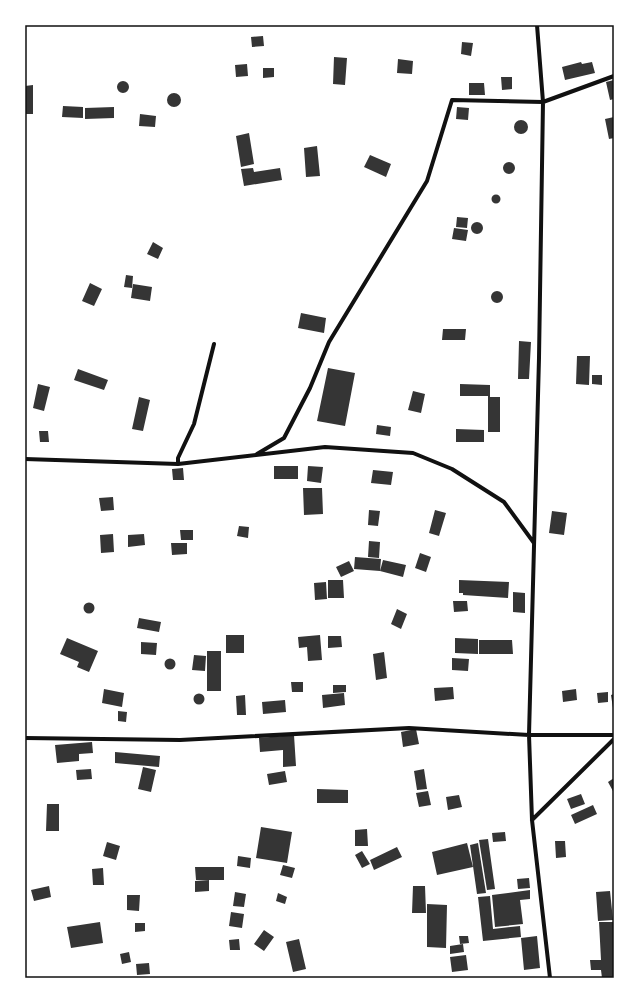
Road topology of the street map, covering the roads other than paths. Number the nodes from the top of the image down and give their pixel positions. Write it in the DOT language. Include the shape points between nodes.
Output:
graph roads {
  1 [pos="537,25"];
  2 [pos="614,76"];
  3 [pos="543,102"];
  4 [pos="214,344"];
  5 [pos="257,454"];
  6 [pos="25,459"];
  7 [pos="178,464"];
  8 [pos="534,544"];
  9 [pos="529,735"];
  10 [pos="614,735"];
  11 [pos="25,738"];
  12 [pos="614,738"];
  13 [pos="532,820"];
  14 [pos="550,978"];
  1 -- 3 [label="street"];
  2 -- 3 [label="street"];
  3 -- 5 [label="street" via="452,100 426,181 328,342 310,388 284,438"];
  3 -- 8 [label="street"];
  4 -- 7 [label="street" via="194,424 178,458"];
  5 -- 7 [label="street"];
  5 -- 8 [label="street" via="325,447 413,453 452,469 504,502"];
  6 -- 7 [label="street"];
  8 -- 9 [label="street"];
  9 -- 10 [label="street"];
  9 -- 11 [label="street" via="409,728 180,740"];
  9 -- 13 [label="street"];
  12 -- 13 [label="street"];
  13 -- 14 [label="street"];
}
